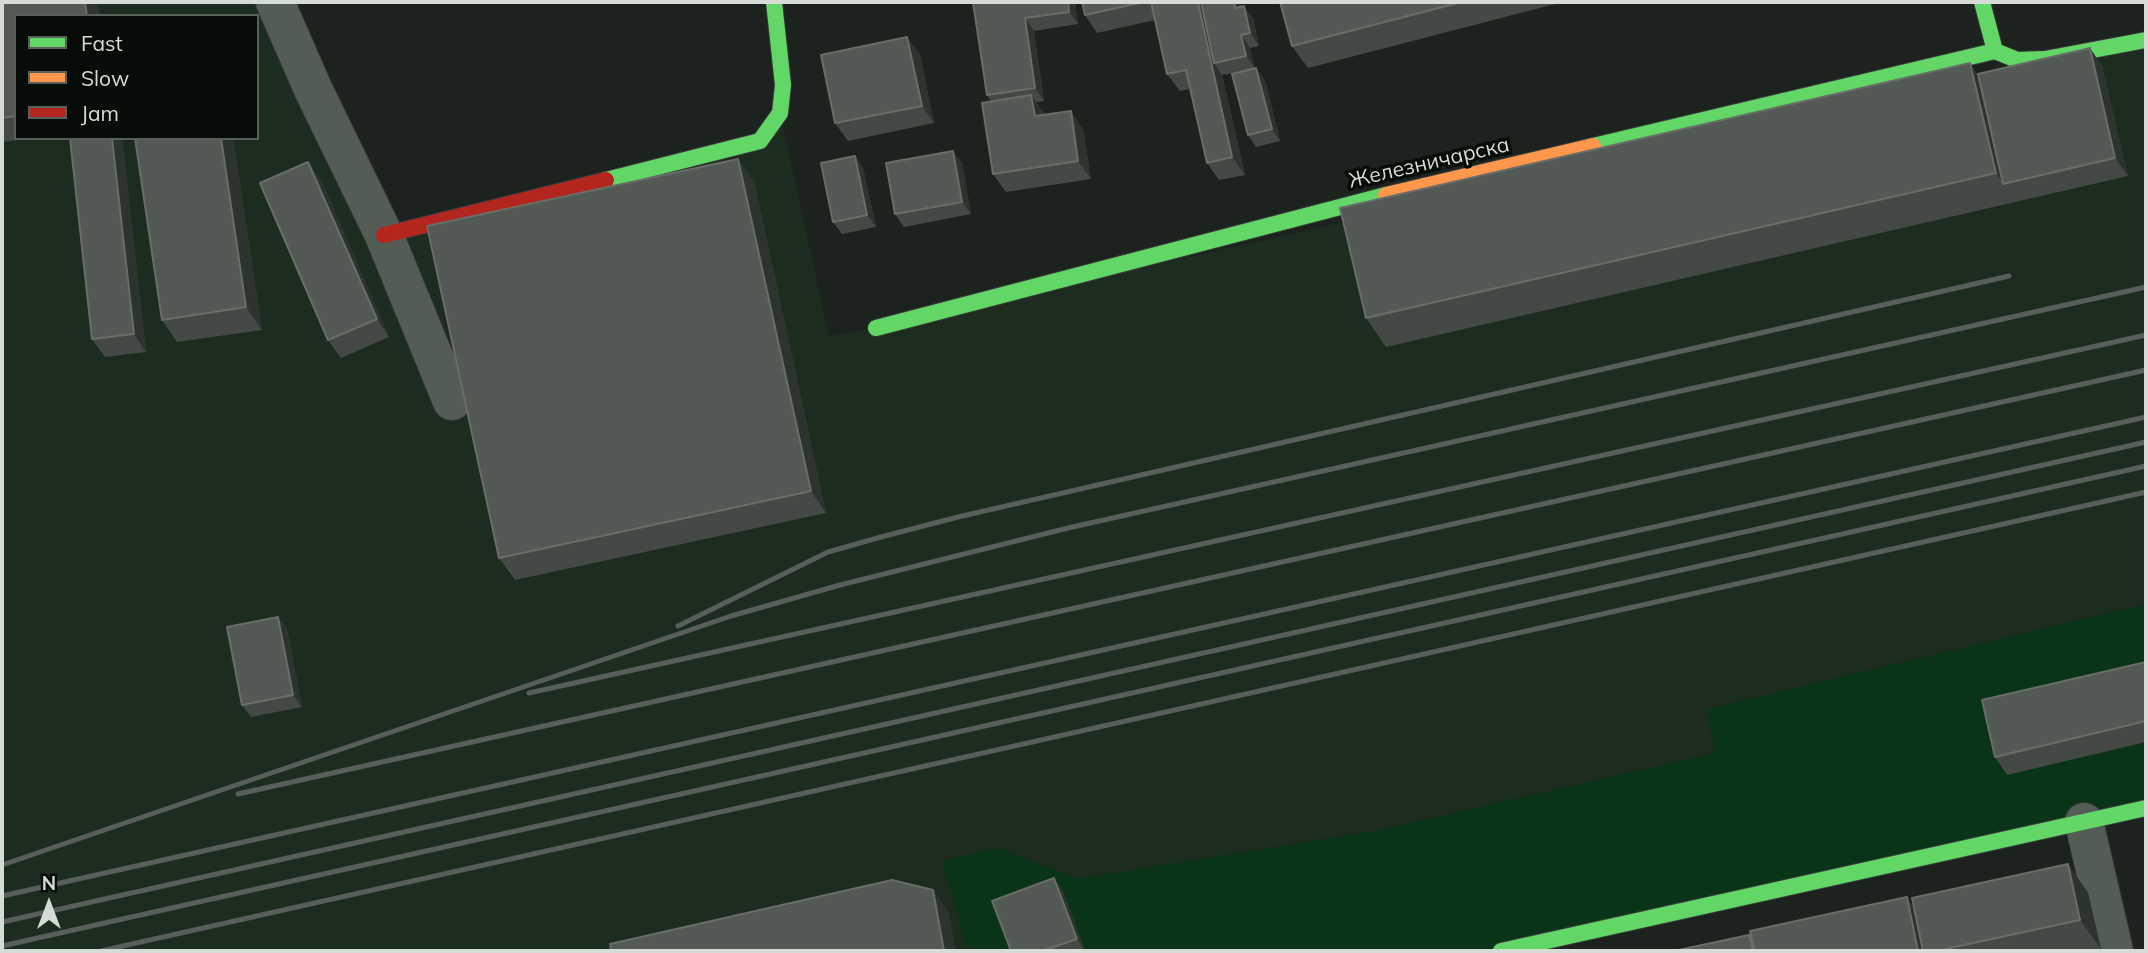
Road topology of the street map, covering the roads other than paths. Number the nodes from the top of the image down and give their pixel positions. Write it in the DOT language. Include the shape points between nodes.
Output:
graph roads {
  1 [pos="275,2"];
  2 [pos="774,2"];
  3 [pos="1982,2"];
  4 [pos="2146,40"];
  5 [pos="1995,51"];
  6 [pos="384,235"];
  7 [pos="876,328"];
  8 [pos="452,401"];
  9 [pos="2146,807"];
  10 [pos="2084,822"];
  11 [pos="1501,951"];
  12 [pos="2114,951"];
  1 -- 6 [label="street"];
  2 -- 6 [label="street" via="783,85 780,113 760,141"];
  3 -- 5 [label="street"];
  4 -- 5 [label="street, Железничарска" via="2045,58 2017,60"];
  5 -- 7 [label="street, Железничарска" via="1338,206"];
  6 -- 8 [label="street"];
  9 -- 10 [label="street"];
  10 -- 11 [label="street"];
  10 -- 12 [label="street"];
}
